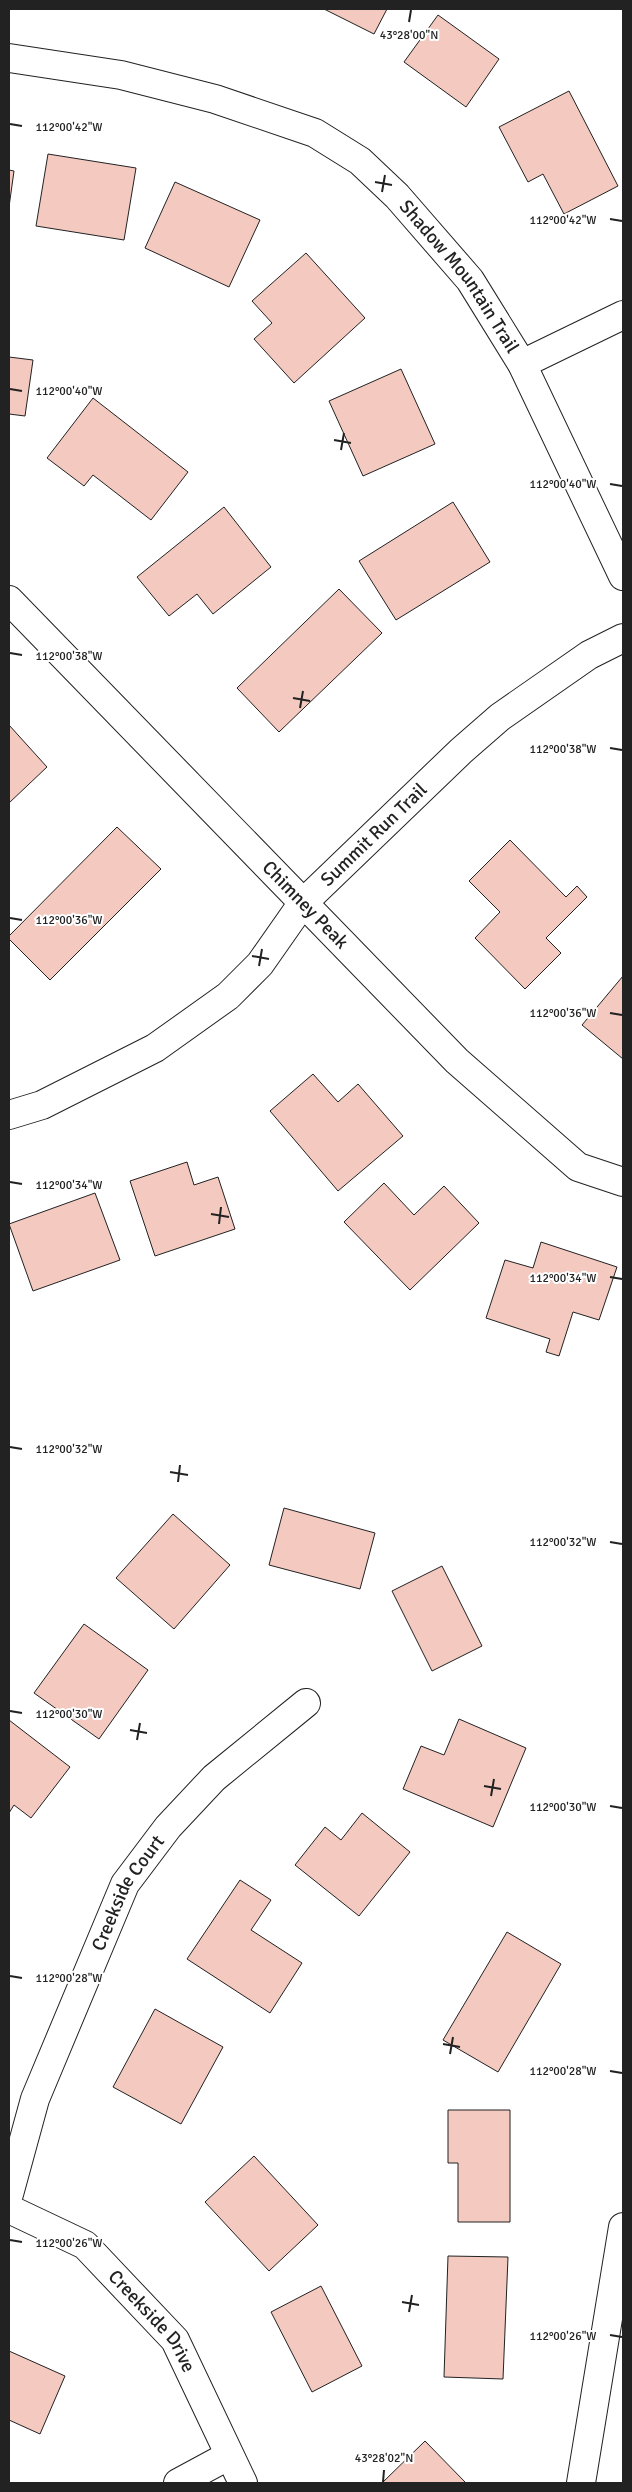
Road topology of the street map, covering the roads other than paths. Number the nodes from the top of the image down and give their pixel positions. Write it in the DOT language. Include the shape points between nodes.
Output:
graph roads {
  1 [pos="9,58"];
  2 [pos="623,315"];
  3 [pos="522,364"];
  4 [pos="623,576"];
  5 [pos="9,600"];
  6 [pos="623,638"];
  7 [pos="302,904"];
  8 [pos="9,1115"];
  9 [pos="623,1182"];
  10 [pos="306,1703"];
  11 [pos="9,2194"];
  12 [pos="9,2209"];
  13 [pos="623,2227"];
  14 [pos="228,2456"];
  15 [pos="178,2483"];
  16 [pos="243,2483"];
  17 [pos="581,2483"];
  1 -- 3 [label="street, Shadow Mountain Trail" via="121,75 215,99 315,133 360,161 397,196 470,280"];
  2 -- 3 [label="street"];
  3 -- 4 [label="street, Shadow Mountain Trail"];
  5 -- 7 [label="street, Chimney Peak"];
  6 -- 7 [label="street, Summit Run Trail" via="589,655 500,718 460,751"];
  7 -- 8 [label="street, Summit Run Trail" via="260,964 228,996 154,1048 42,1105"];
  7 -- 9 [label="street, Chimney Peak" via="457,1061 578,1167"];
  10 -- 11 [label="street, Creekside Court" via="214,1778 168,1827 125,1884 35,2099"];
  12 -- 14 [label="street, Creekside Drive" via="85,2245 175,2340"];
  13 -- 17 [label="street"];
  14 -- 15 [label="street"];
  14 -- 16 [label="street, Creekside Drive"];
}
